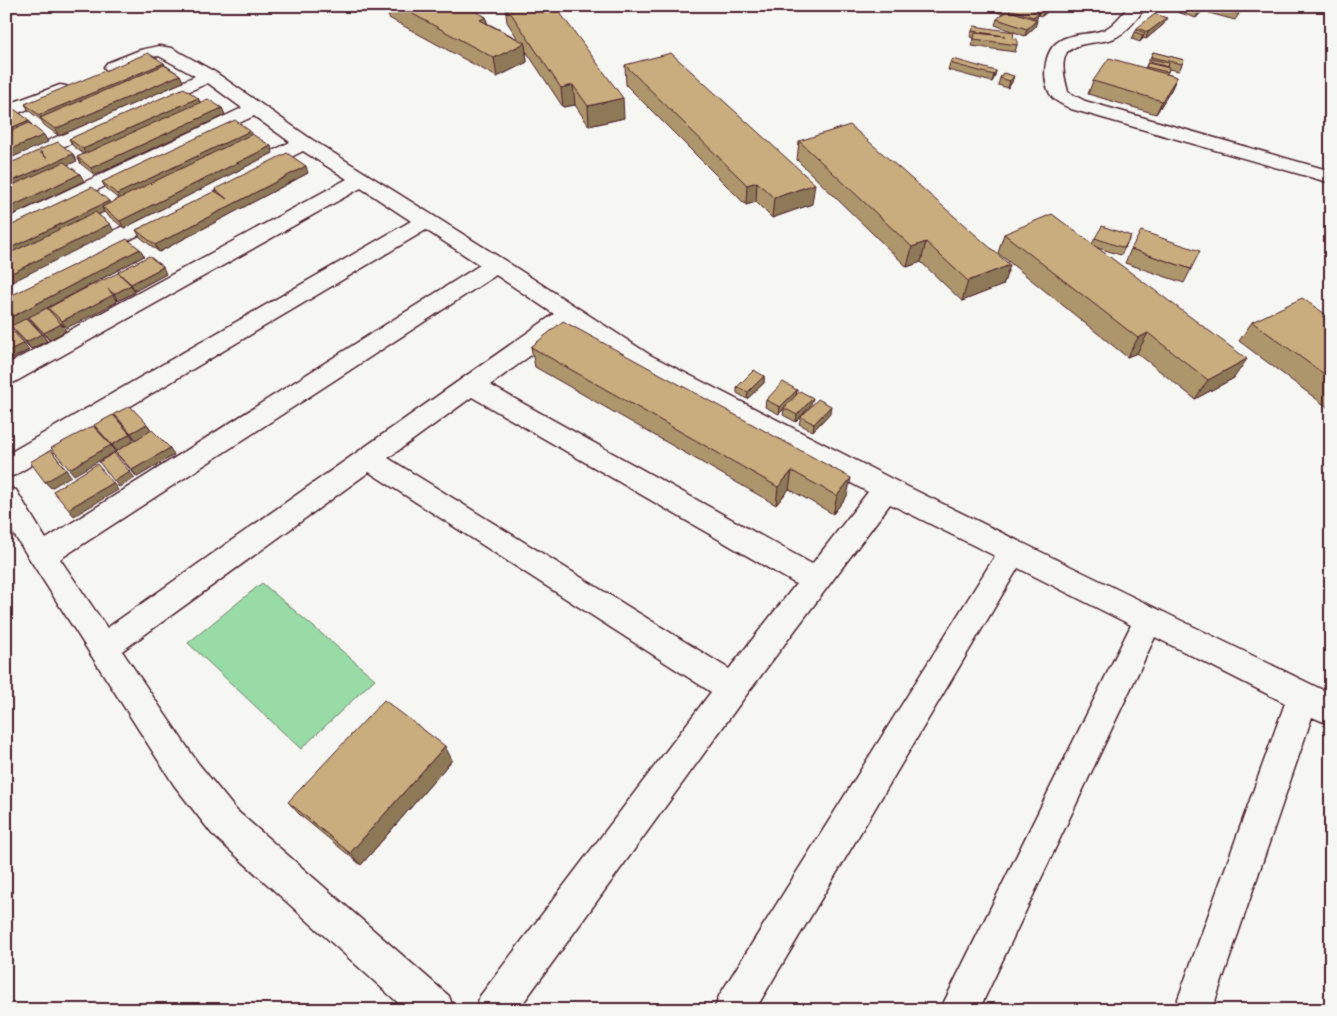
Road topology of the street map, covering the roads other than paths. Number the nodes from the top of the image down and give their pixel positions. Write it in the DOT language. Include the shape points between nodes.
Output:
graph roads {
  1 [pos="1138,6"];
  2 [pos="209,76"];
  3 [pos="256,108"];
  4 [pos="6,112"];
  5 [pos="304,143"];
  6 [pos="6,166"];
  7 [pos="1331,177"];
  8 [pos="362,179"];
  9 [pos="426,221"];
  10 [pos="6,227"];
  11 [pos="496,265"];
  12 [pos="6,294"];
  13 [pos="571,314"];
  14 [pos="6,376"];
  15 [pos="470,385"];
  16 [pos="369,459"];
  17 [pos="6,468"];
  18 [pos="886,490"];
  19 [pos="6,498"];
  20 [pos="1012,553"];
  21 [pos="42,556"];
  22 [pos="817,581"];
  23 [pos="1148,621"];
  24 [pos="103,648"];
  25 [pos="733,688"];
  26 [pos="1317,703"];
  27 [pos="435,1010"];
  28 [pos="494,1010"];
  29 [pos="733,1010"];
  30 [pos="959,1010"];
  31 [pos="1193,1010"];
  1 -- 7 [label="street" via="1114,31 1072,41 1063,47 1054,58 1054,76 1060,96 1078,105"];
  2 -- 3 [label="street"];
  2 -- 4 [label="street" via="159,50"];
  2 -- 6 [label="street"];
  3 -- 5 [label="street"];
  3 -- 10 [label="street"];
  5 -- 8 [label="street"];
  5 -- 12 [label="street"];
  8 -- 9 [label="street"];
  8 -- 14 [label="street"];
  9 -- 11 [label="street"];
  9 -- 17 [label="street"];
  11 -- 13 [label="street"];
  11 -- 21 [label="street"];
  13 -- 15 [label="street"];
  13 -- 18 [label="street" via="641,361"];
  15 -- 16 [label="street"];
  15 -- 22 [label="street"];
  16 -- 24 [label="street"];
  16 -- 25 [label="street"];
  18 -- 20 [label="street"];
  18 -- 22 [label="street"];
  19 -- 21 [label="street"];
  20 -- 23 [label="street"];
  20 -- 29 [label="street"];
  21 -- 24 [label="street"];
  22 -- 25 [label="street"];
  23 -- 26 [label="street"];
  23 -- 30 [label="street"];
  24 -- 27 [label="street" via="186,774 224,822"];
  25 -- 28 [label="street"];
  26 -- 31 [label="street"];
}
